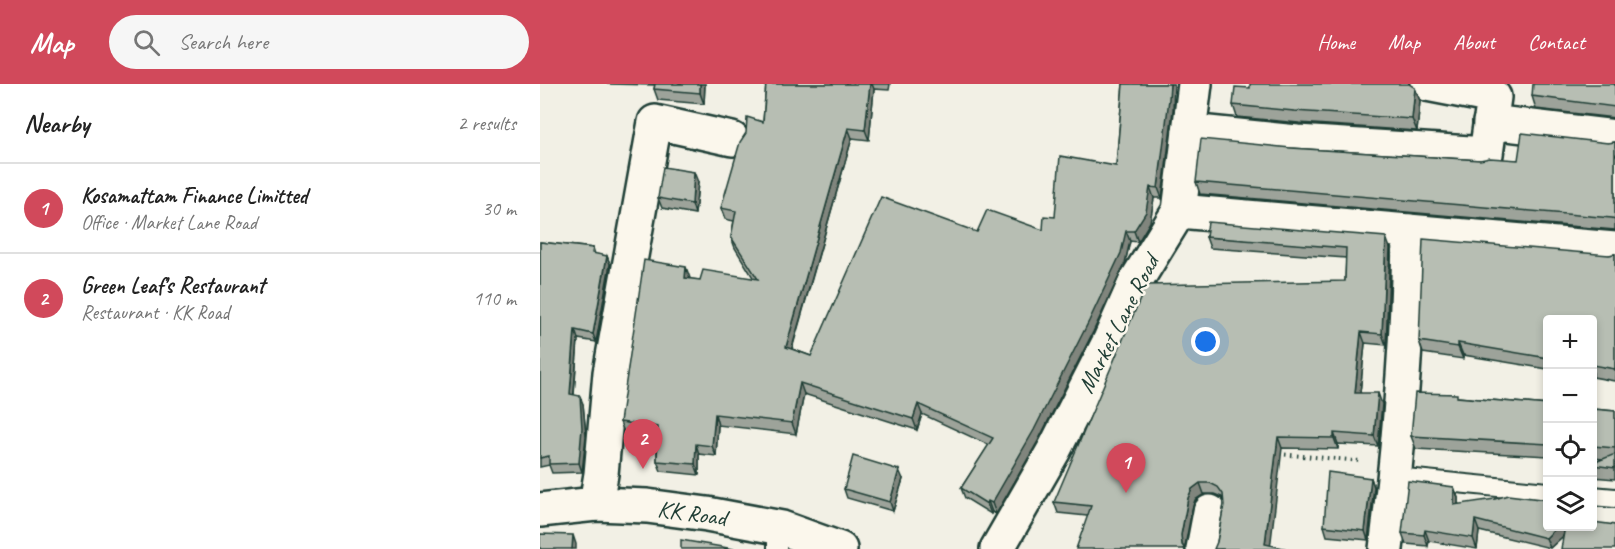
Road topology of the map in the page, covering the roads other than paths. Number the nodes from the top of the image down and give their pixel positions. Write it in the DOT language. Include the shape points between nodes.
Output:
graph roads {
  1 [pos="1195,84"];
  2 [pos="1427,84"];
  3 [pos="1490,122"];
  4 [pos="1189,131"];
  5 [pos="1615,137"];
  6 [pos="732,139"];
  7 [pos="1179,211"];
  8 [pos="1409,231"];
  9 [pos="1615,249"];
  10 [pos="1395,470"];
  11 [pos="1543,491"];
  12 [pos="1597,496"];
  13 [pos="1615,498"];
  14 [pos="596,504"];
  15 [pos="540,510"];
  16 [pos="1210,512"];
  17 [pos="777,538"];
  18 [pos="840,549"];
  19 [pos="997,549"];
  20 [pos="1203,549"];
  21 [pos="1386,549"];
  1 -- 4 [label="street, Market Lane Road"];
  2 -- 3 [label="street" via="1494,98"];
  3 -- 4 [label="street" via="1486,154"];
  3 -- 5 [label="street"];
  4 -- 7 [label="street, Market Lane Road"];
  6 -- 14 [label="street" via="655,122 610,373"];
  7 -- 8 [label="street"];
  7 -- 19 [label="street, Market Lane Road" via="1136,281 1054,450"];
  8 -- 9 [label="street"];
  8 -- 10 [label="street"];
  10 -- 11 [label="lane"];
  10 -- 21 [label="street"];
  12 -- 13 [label="lane"];
  14 -- 15 [label="street, KK Road"];
  14 -- 17 [label="street, KK Road" via="677,510"];
  16 -- 20 [label="street"];
  17 -- 18 [label="street, KK Road" via="819,540"];
}
